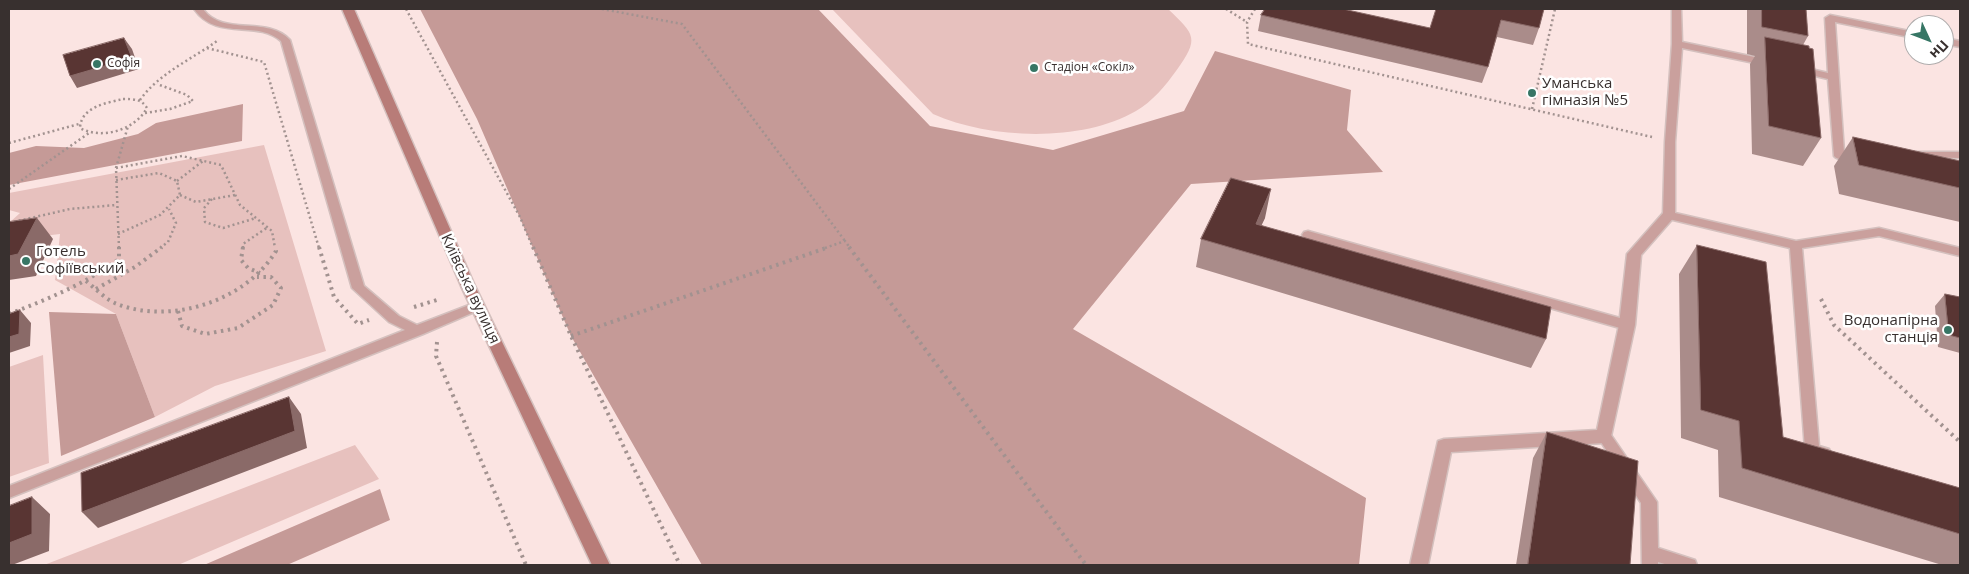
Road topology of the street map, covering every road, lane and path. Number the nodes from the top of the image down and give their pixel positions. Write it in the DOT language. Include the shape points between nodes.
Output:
graph roads {
  1 [pos="199,9"];
  2 [pos="348,9"];
  3 [pos="406,9"];
  4 [pos="602,9"];
  5 [pos="1226,9"];
  6 [pos="1255,9"];
  7 [pos="1555,9"];
  8 [pos="1676,9"];
  9 [pos="1247,22"];
  10 [pos="238,26"];
  11 [pos="1904,33"];
  12 [pos="1677,44"];
  13 [pos="1833,76"];
  14 [pos="156,84"];
  15 [pos="140,100"];
  16 [pos="1532,110"];
  17 [pos="145,113"];
  18 [pos="80,124"];
  19 [pos="128,126"];
  20 [pos="90,133"];
  21 [pos="1670,142"];
  22 [pos="9,143"];
  23 [pos="1867,155"];
  24 [pos="1904,155"];
  25 [pos="1960,155"];
  26 [pos="203,161"];
  27 [pos="116,168"];
  28 [pos="116,180"];
  29 [pos="177,181"];
  30 [pos="9,189"];
  31 [pos="180,195"];
  32 [pos="236,195"];
  33 [pos="212,199"];
  34 [pos="116,205"];
  35 [pos="170,209"];
  36 [pos="1669,215"];
  37 [pos="256,218"];
  38 [pos="9,223"];
  39 [pos="268,227"];
  40 [pos="118,234"];
  41 [pos="1308,235"];
  42 [pos="845,240"];
  43 [pos="1796,245"];
  44 [pos="1960,252"];
  45 [pos="260,273"];
  46 [pos="256,277"];
  47 [pos="86,281"];
  48 [pos="96,289"];
  49 [pos="1821,298"];
  50 [pos="477,306"];
  51 [pos="178,312"];
  52 [pos="9,314"];
  53 [pos="1627,325"];
  54 [pos="418,330"];
  55 [pos="571,336"];
  56 [pos="1604,436"];
  57 [pos="1960,442"];
  58 [pos="1840,458"];
  59 [pos="9,492"];
  60 [pos="1650,559"];
  61 [pos="601,565"];
  62 [pos="680,565"];
  63 [pos="1086,565"];
  64 [pos="1419,565"];
  65 [pos="1689,565"];
  1 -- 10 [label="lane" via="214,23"];
  2 -- 50 [label="main road, Київська вулиця"];
  3 -- 55 [label="path" via="520,217"];
  4 -- 42 [label="path" via="682,24"];
  5 -- 9 [label="path"];
  6 -- 9 [label="path"];
  7 -- 16 [label="path"];
  8 -- 12 [label="lane"];
  9 -- 16 [label="path" via="1248,44"];
  10 -- 14 [label="path"];
  10 -- 54 [label="lane" via="276,33 285,40 358,288 394,319"];
  11 -- 13 [label="lane" via="1830,18"];
  12 -- 13 [label="lane"];
  12 -- 21 [label="lane"];
  13 -- 23 [label="lane" via="1838,156"];
  14 -- 15 [label="path"];
  14 -- 17 [label="path" via="187,95 193,101"];
  15 -- 17 [label="path" via="147,108"];
  15 -- 18 [label="path" via="104,104 86,114"];
  16 -- 21 [label="path"];
  17 -- 19 [label="path"];
  18 -- 20 [label="path" via="84,131"];
  18 -- 22 [label="path"];
  19 -- 20 [label="path"];
  19 -- 27 [label="path"];
  20 -- 30 [label="path"];
  21 -- 36 [label="lane"];
  24 -- 25 [label="lane"];
  26 -- 27 [label="path" via="182,156"];
  26 -- 29 [label="path"];
  26 -- 32 [label="path" via="221,165"];
  27 -- 28 [label="path"];
  28 -- 29 [label="path" via="159,173"];
  28 -- 34 [label="path"];
  29 -- 31 [label="path"];
  31 -- 33 [label="path" via="196,202"];
  31 -- 35 [label="path"];
  32 -- 33 [label="path"];
  32 -- 37 [label="path" via="240,205"];
  33 -- 37 [label="path" via="204,208 205,222 223,228"];
  34 -- 38 [label="path" via="70,209"];
  34 -- 40 [label="path"];
  35 -- 40 [label="path"];
  35 -- 48 [label="path" via="176,224 168,242 135,267"];
  36 -- 43 [label="lane"];
  36 -- 53 [label="street" via="1634,254"];
  37 -- 39 [label="path"];
  39 -- 45 [label="path" via="272,231 276,251"];
  39 -- 45 [label="path" via="243,244 241,260 248,268"];
  40 -- 47 [label="path" via="119,259"];
  41 -- 53 [label="lane"];
  42 -- 55 [label="path"];
  42 -- 63 [label="path"];
  43 -- 44 [label="lane" via="1879,232"];
  43 -- 58 [label="lane" via="1812,449"];
  45 -- 46 [label="path"];
  46 -- 51 [label="path" via="207,304"];
  46 -- 51 [label="path" via="271,277 281,288 272,305 238,328 205,334 182,326"];
  47 -- 48 [label="path"];
  47 -- 52 [label="path"];
  48 -- 51 [label="path" via="115,304 154,313"];
  49 -- 57 [label="path" via="1834,325"];
  50 -- 54 [label="lane"];
  50 -- 61 [label="main road, Київська вулиця"];
  53 -- 56 [label="street"];
  54 -- 59 [label="lane"];
  55 -- 62 [label="path"];
  56 -- 60 [label="lane" via="1649,502"];
  56 -- 64 [label="street" via="1444,446"];
  60 -- 65 [label="lane"];
}
